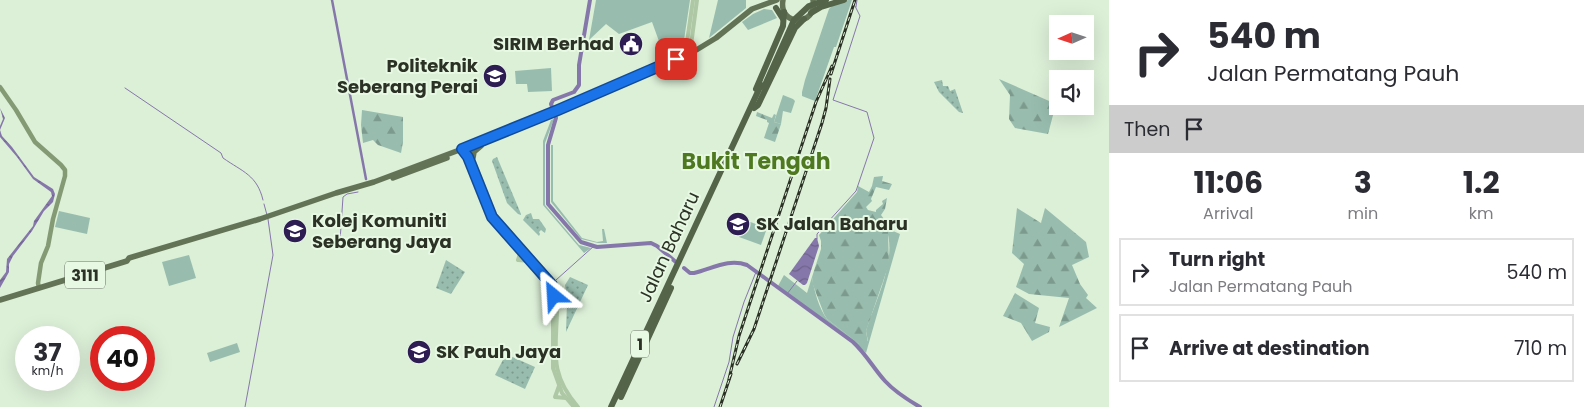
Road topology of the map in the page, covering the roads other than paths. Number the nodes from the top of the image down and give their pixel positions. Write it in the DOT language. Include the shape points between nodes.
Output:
graph roads {
  1 [pos="693,0"];
  2 [pos="697,0"];
  3 [pos="776,0"];
  4 [pos="783,0"];
  5 [pos="814,0"];
  6 [pos="844,0"];
  7 [pos="826,3"];
  8 [pos="776,8"];
  9 [pos="784,11"];
  10 [pos="811,13"];
  11 [pos="804,19"];
  12 [pos="784,24"];
  13 [pos="794,31"];
  14 [pos="691,53"];
  15 [pos="762,86"];
  16 [pos="0,87"];
  17 [pos="753,107"];
  18 [pos="559,112"];
  19 [pos="548,116"];
  20 [pos="481,146"];
  21 [pos="466,149"];
  22 [pos="473,158"];
  23 [pos="374,182"];
  24 [pos="519,246"];
  25 [pos="531,261"];
  26 [pos="671,283"];
  27 [pos="39,284"];
  28 [pos="0,300"];
  29 [pos="559,386"];
  30 [pos="567,398"];
  31 [pos="574,407"];
  32 [pos="578,407"];
  33 [pos="611,407"];
  34 [pos="616,407"];
  1 -- 14 [label="street" via="688,42"];
  2 -- 14 [label="street"];
  3 -- 14 [label="main road, 3111" via="752,9"];
  4 -- 9 [label="main road"];
  5 -- 10 [label="main road"];
  5 -- 15 [label="highway, Jalan Baharu / 1, bridge" via="790,20"];
  6 -- 7 [label="highway"];
  7 -- 10 [label="highway"];
  7 -- 15 [label="highway, Jalan Baharu / 1, bridge" via="809,6 794,20"];
  8 -- 9 [label="main road"];
  8 -- 12 [label="highway"];
  8 -- 18 [label="main road, 3111" via="756,10 720,40 697,53"];
  9 -- 11 [label="main road" via="794,20"];
  9 -- 12 [label="highway"];
  10 -- 11 [label="main road"];
  11 -- 13 [label="highway"];
  12 -- 13 [label="highway"];
  12 -- 17 [label="highway" via="751,101"];
  13 -- 17 [label="highway" via="758,105"];
  14 -- 18 [label="main road, 3111"];
  15 -- 17 [label="highway, Jalan Baharu / 1"];
  16 -- 27 [label="main road" via="35,142 65,170 48,246 41,263"];
  17 -- 26 [label="highway, Jalan Baharu / 1"];
  18 -- 19 [label="main road, 3111"];
  19 -- 20 [label="main road, 3111"];
  19 -- 21 [label="main road, 3111"];
  20 -- 21 [label="main road, 3111"];
  20 -- 22 [label="main road"];
  21 -- 22 [label="street"];
  21 -- 23 [label="main road, 3111"];
  21 -- 23 [label="main road, 3111" via="414,171 410,179 402,175"];
  21 -- 24 [label="street" via="492,215"];
  22 -- 32 [label="street" via="495,215 556,284 556,367 564,388"];
  23 -- 27 [label="main road, 3111" via="127,261"];
  24 -- 25 [label="street"];
  24 -- 25 [label="street" via="518,260"];
  25 -- 29 [label="street" via="554,290 552,366"];
  26 -- 33 [label="highway, Jalan Baharu / 1"];
  26 -- 34 [label="highway, 1"];
  27 -- 28 [label="main road" via="29,291"];
  29 -- 30 [label="street"];
  29 -- 30 [label="street" via="555,397"];
  30 -- 31 [label="street"];
}
